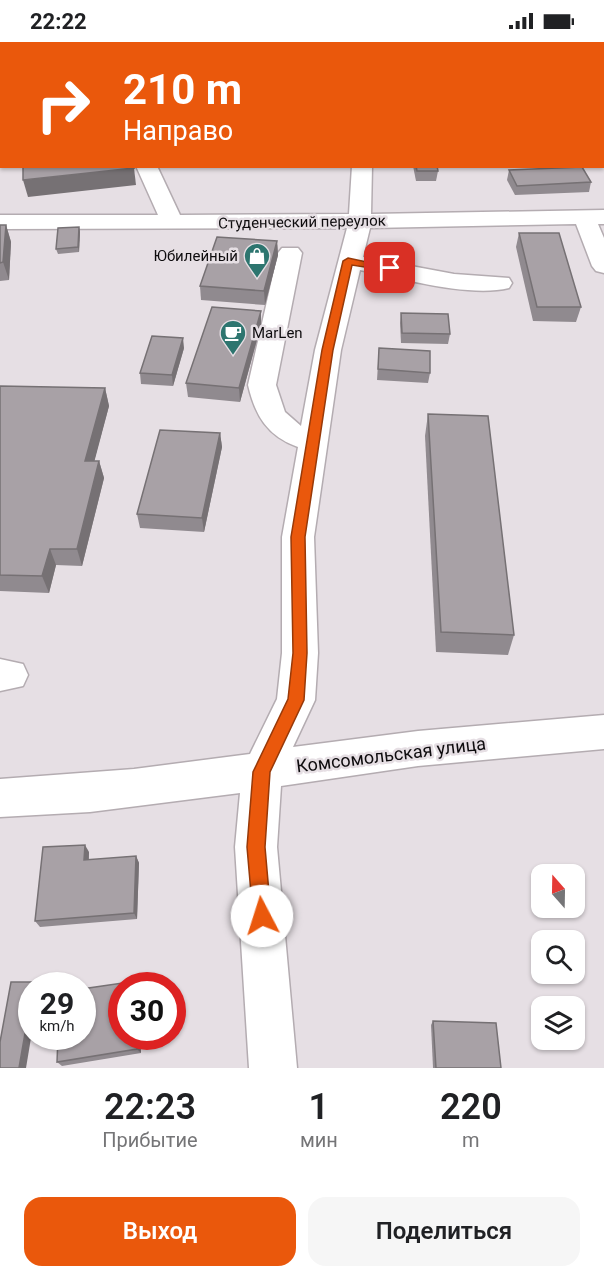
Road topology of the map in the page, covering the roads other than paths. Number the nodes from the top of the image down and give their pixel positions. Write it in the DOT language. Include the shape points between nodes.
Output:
graph roads {
  1 [pos="147,168"];
  2 [pos="362,168"];
  3 [pos="593,210"];
  4 [pos="0,222"];
  5 [pos="360,222"];
  6 [pos="172,223"];
  7 [pos="290,253"];
  8 [pos="348,261"];
  9 [pos="604,266"];
  10 [pos="500,283"];
  11 [pos="312,441"];
  12 [pos="604,732"];
  13 [pos="262,772"];
  14 [pos="0,798"];
  15 [pos="273,1068"];
  1 -- 6 [label="street"];
  2 -- 5 [label="street"];
  3 -- 5 [label="street, Студенческий переулок"];
  3 -- 9 [label="street"];
  4 -- 6 [label="street, Студенческий переулок"];
  5 -- 6 [label="street, Студенческий переулок"];
  5 -- 8 [label="street"];
  7 -- 11 [label="street" via="262,385 266,404 280,427 289,435"];
  8 -- 10 [label="street" via="454,281"];
  8 -- 11 [label="street"];
  11 -- 13 [label="street" via="298,537 300,653 296,700"];
  12 -- 13 [label="street, Комсомольская улица" via="358,756"];
  13 -- 14 [label="street, Комсомольская улица" via="110,791"];
  13 -- 15 [label="street" via="256,847"];
}
